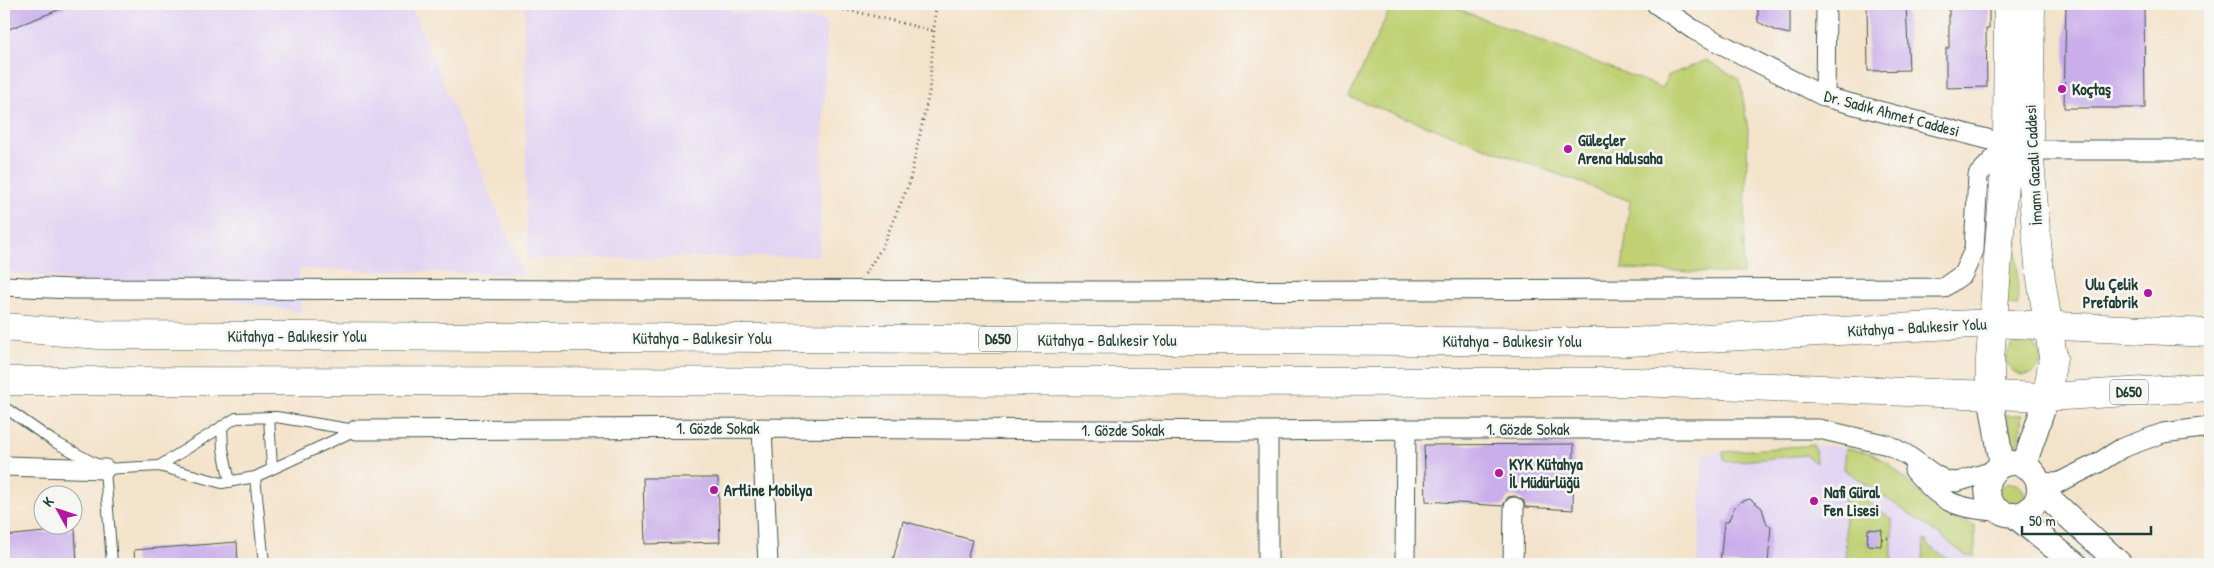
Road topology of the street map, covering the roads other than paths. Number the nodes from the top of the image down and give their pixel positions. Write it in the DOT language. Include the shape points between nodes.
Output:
graph roads {
  1 [pos="1656,4"];
  2 [pos="1826,4"];
  3 [pos="2008,4"];
  4 [pos="2031,4"];
  5 [pos="1825,97"];
  6 [pos="2018,148"];
  7 [pos="2210,150"];
  8 [pos="4,286"];
  9 [pos="1992,323"];
  10 [pos="2049,325"];
  11 [pos="4,327"];
  12 [pos="2210,333"];
  13 [pos="4,381"];
  14 [pos="2210,387"];
  15 [pos="1990,394"];
  16 [pos="2047,397"];
  17 [pos="4,407"];
  18 [pos="269,417"];
  19 [pos="222,426"];
  20 [pos="2210,427"];
  21 [pos="762,428"];
  22 [pos="1406,428"];
  23 [pos="356,430"];
  24 [pos="1268,431"];
  25 [pos="1888,445"];
  26 [pos="4,466"];
  27 [pos="159,466"];
  28 [pos="272,468"];
  29 [pos="105,469"];
  30 [pos="2019,475"];
  31 [pos="255,477"];
  32 [pos="230,482"];
  33 [pos="1514,507"];
  34 [pos="2006,513"];
  35 [pos="112,564"];
  36 [pos="264,564"];
  37 [pos="768,564"];
  38 [pos="1268,564"];
  39 [pos="1405,564"];
  40 [pos="1513,564"];
  41 [pos="2075,564"];
  42 [pos="2120,564"];
  1 -- 5 [label="street, Dr. Sadık Ahmet Caddesi" via="1694,30"];
  2 -- 5 [label="street"];
  3 -- 6 [label="main road, İmamı Gazali Caddesi"];
  4 -- 6 [label="main road, İmamı Gazali Caddesi"];
  5 -- 6 [label="street, Dr. Sadık Ahmet Caddesi"];
  6 -- 7 [label="street, Dr. Sadık Ahmet Caddesi"];
  6 -- 8 [label="street" via="1978,175 1974,250 1963,274 1944,288 1526,291 72,289"];
  6 -- 9 [label="main road, İmamı Gazali Caddesi"];
  6 -- 10 [label="main road, İmamı Gazali Caddesi"];
  9 -- 10 [label="main road, Kütahya - Balıkesir Yolu"];
  9 -- 11 [label="main road, Kütahya - Balıkesir Yolu / D650" via="1629,342 99,335"];
  9 -- 15 [label="main road, İmamı Gazali Caddesi"];
  10 -- 12 [label="main road, Kütahya - Balıkesir Yolu"];
  10 -- 16 [label="main road, İmamı Gazali Caddesi" via="2053,357"];
  13 -- 15 [label="main road" via="1635,382"];
  14 -- 16 [label="main road, D650"];
  15 -- 16 [label="main road"];
  15 -- 30 [label="street"];
  16 -- 30 [label="street"];
  17 -- 29 [label="lane" via="53,441"];
  18 -- 19 [label="lane" via="236,418"];
  18 -- 23 [label="lane"];
  18 -- 28 [label="lane"];
  19 -- 27 [label="lane"];
  19 -- 32 [label="lane"];
  20 -- 30 [label="street" via="2163,432 2122,448 2058,483"];
  21 -- 23 [label="street, 1. Gözde Sokak"];
  21 -- 24 [label="street, 1. Gözde Sokak"];
  21 -- 37 [label="street"];
  22 -- 24 [label="street, 1. Gözde Sokak"];
  22 -- 25 [label="street, 1. Gözde Sokak" via="1819,429"];
  22 -- 39 [label="street"];
  23 -- 28 [label="lane"];
  24 -- 38 [label="street"];
  25 -- 30 [label="street" via="1947,481"];
  25 -- 34 [label="street" via="1934,492 1951,503 1962,508"];
  26 -- 29 [label="street"];
  27 -- 29 [label="lane"];
  27 -- 32 [label="lane" via="222,484"];
  28 -- 31 [label="lane"];
  29 -- 35 [label="lane"];
  30 -- 34 [label="street" via="2034,504 2022,514"];
  30 -- 34 [label="street" via="1986,488 1987,497"];
  30 -- 42 [label="street"];
  31 -- 32 [label="lane"];
  31 -- 36 [label="lane"];
  33 -- 40 [label="street"];
  34 -- 41 [label="street"];
}
